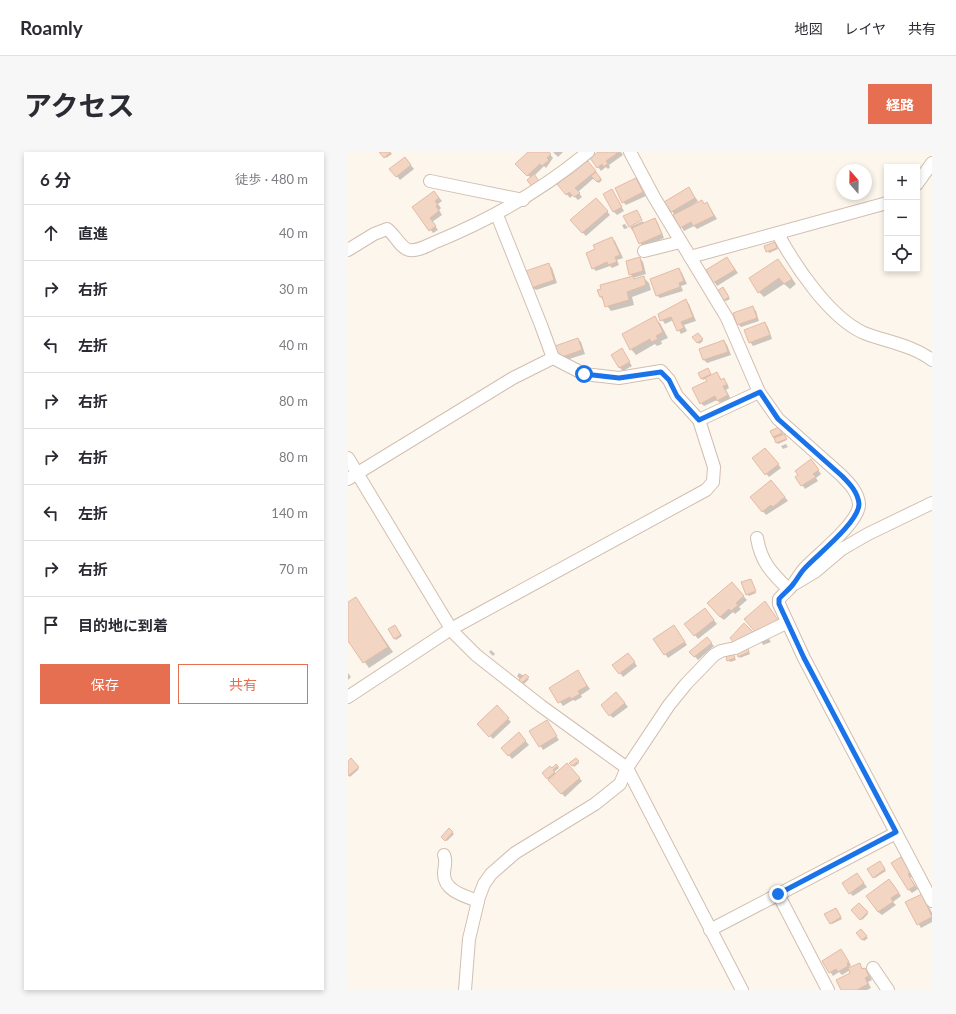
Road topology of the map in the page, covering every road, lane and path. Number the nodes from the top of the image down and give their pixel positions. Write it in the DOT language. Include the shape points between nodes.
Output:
graph roads {
  1 [pos="588,152"];
  2 [pos="630,152"];
  3 [pos="932,163"];
  4 [pos="920,180"];
  5 [pos="430,181"];
  6 [pos="523,200"];
  7 [pos="884,204"];
  8 [pos="497,215"];
  9 [pos="778,234"];
  10 [pos="680,242"];
  11 [pos="348,250"];
  12 [pos="644,251"];
  13 [pos="690,257"];
  14 [pos="553,358"];
  15 [pos="932,360"];
  16 [pos="760,392"];
  17 [pos="699,420"];
  18 [pos="348,458"];
  19 [pos="353,477"];
  20 [pos="932,503"];
  21 [pos="757,538"];
  22 [pos="791,586"];
  23 [pos="786,623"];
  24 [pos="451,629"];
  25 [pos="348,697"];
  26 [pos="627,768"];
  27 [pos="896,832"];
  28 [pos="444,855"];
  29 [pos="778,894"];
  30 [pos="478,901"];
  31 [pos="932,901"];
  32 [pos="710,930"];
  33 [pos="873,968"];
  34 [pos="465,990"];
  35 [pos="742,990"];
  36 [pos="828,990"];
  37 [pos="888,990"];
  1 -- 6 [label="street"];
  2 -- 10 [label="street"];
  3 -- 4 [label="street"];
  5 -- 6 [label="street"];
  6 -- 8 [label="street"];
  7 -- 9 [label="street"];
  8 -- 11 [label="street" via="415,251 404,248 387,229"];
  8 -- 14 [label="street"];
  9 -- 13 [label="street"];
  9 -- 15 [label="street" via="790,258 810,286 847,323 863,332 921,352"];
  10 -- 12 [label="street"];
  10 -- 13 [label="street"];
  13 -- 16 [label="street" via="727,318"];
  14 -- 17 [label="street" via="584,374 619,378 661,372 669,380 677,396"];
  14 -- 19 [label="street" via="513,378"];
  16 -- 17 [label="street"];
  16 -- 22 [label="street" via="778,419 850,484 859,503 856,513 843,531 803,569"];
  17 -- 24 [label="street" via="714,467 713,482 706,490"];
  18 -- 19 [label="street"];
  19 -- 24 [label="street"];
  20 -- 22 [label="street" via="842,549 816,571"];
  21 -- 22 [label="street" via="760,553 769,570"];
  22 -- 23 [label="street" via="779,599"];
  23 -- 26 [label="street" via="735,648 714,655 686,684"];
  23 -- 27 [label="street"];
  24 -- 25 [label="street"];
  24 -- 26 [label="street" via="482,659 541,706"];
  26 -- 30 [label="street" via="620,784 609,794 515,853 491,874"];
  26 -- 32 [label="street"];
  27 -- 29 [label="street"];
  27 -- 31 [label="street"];
  28 -- 30 [label="street" via="447,885"];
  29 -- 32 [label="street"];
  29 -- 36 [label="street"];
  30 -- 34 [label="street" via="469,939"];
  32 -- 35 [label="street"];
  33 -- 37 [label="street"];
}
